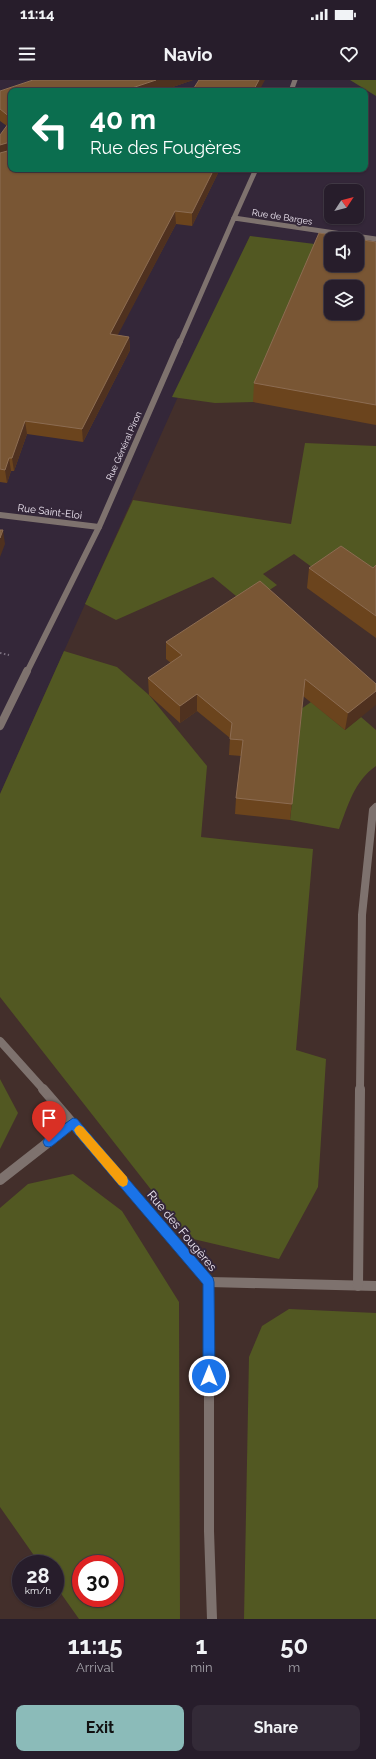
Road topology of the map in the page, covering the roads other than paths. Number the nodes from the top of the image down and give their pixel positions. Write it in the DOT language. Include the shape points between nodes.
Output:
graph roads {
  1 [pos="255,172"];
  2 [pos="234,218"];
  3 [pos="376,239"];
  4 [pos="0,515"];
  5 [pos="98,527"];
  6 [pos="0,726"];
  7 [pos="376,808"];
  8 [pos="0,1041"];
  9 [pos="73,1123"];
  10 [pos="0,1180"];
  11 [pos="209,1282"];
  12 [pos="358,1286"];
  13 [pos="376,1286"];
  14 [pos="212,1619"];
  1 -- 2 [label="street, Rue Général Piron"];
  2 -- 3 [label="street, Rue de Barges"];
  2 -- 5 [label="street, Rue Général Piron"];
  4 -- 5 [label="street, Rue Saint-Eloi"];
  5 -- 6 [label="street, Rue Général Piron"];
  7 -- 12 [label="street" via="373,810 362,915"];
  8 -- 9 [label="street, Rue des Fougères"];
  9 -- 10 [label="street"];
  9 -- 11 [label="street, Rue des Fougères"];
  11 -- 12 [label="street"];
  11 -- 14 [label="street, Rue des Fougères" via="209,1532"];
  12 -- 13 [label="street"];
}
